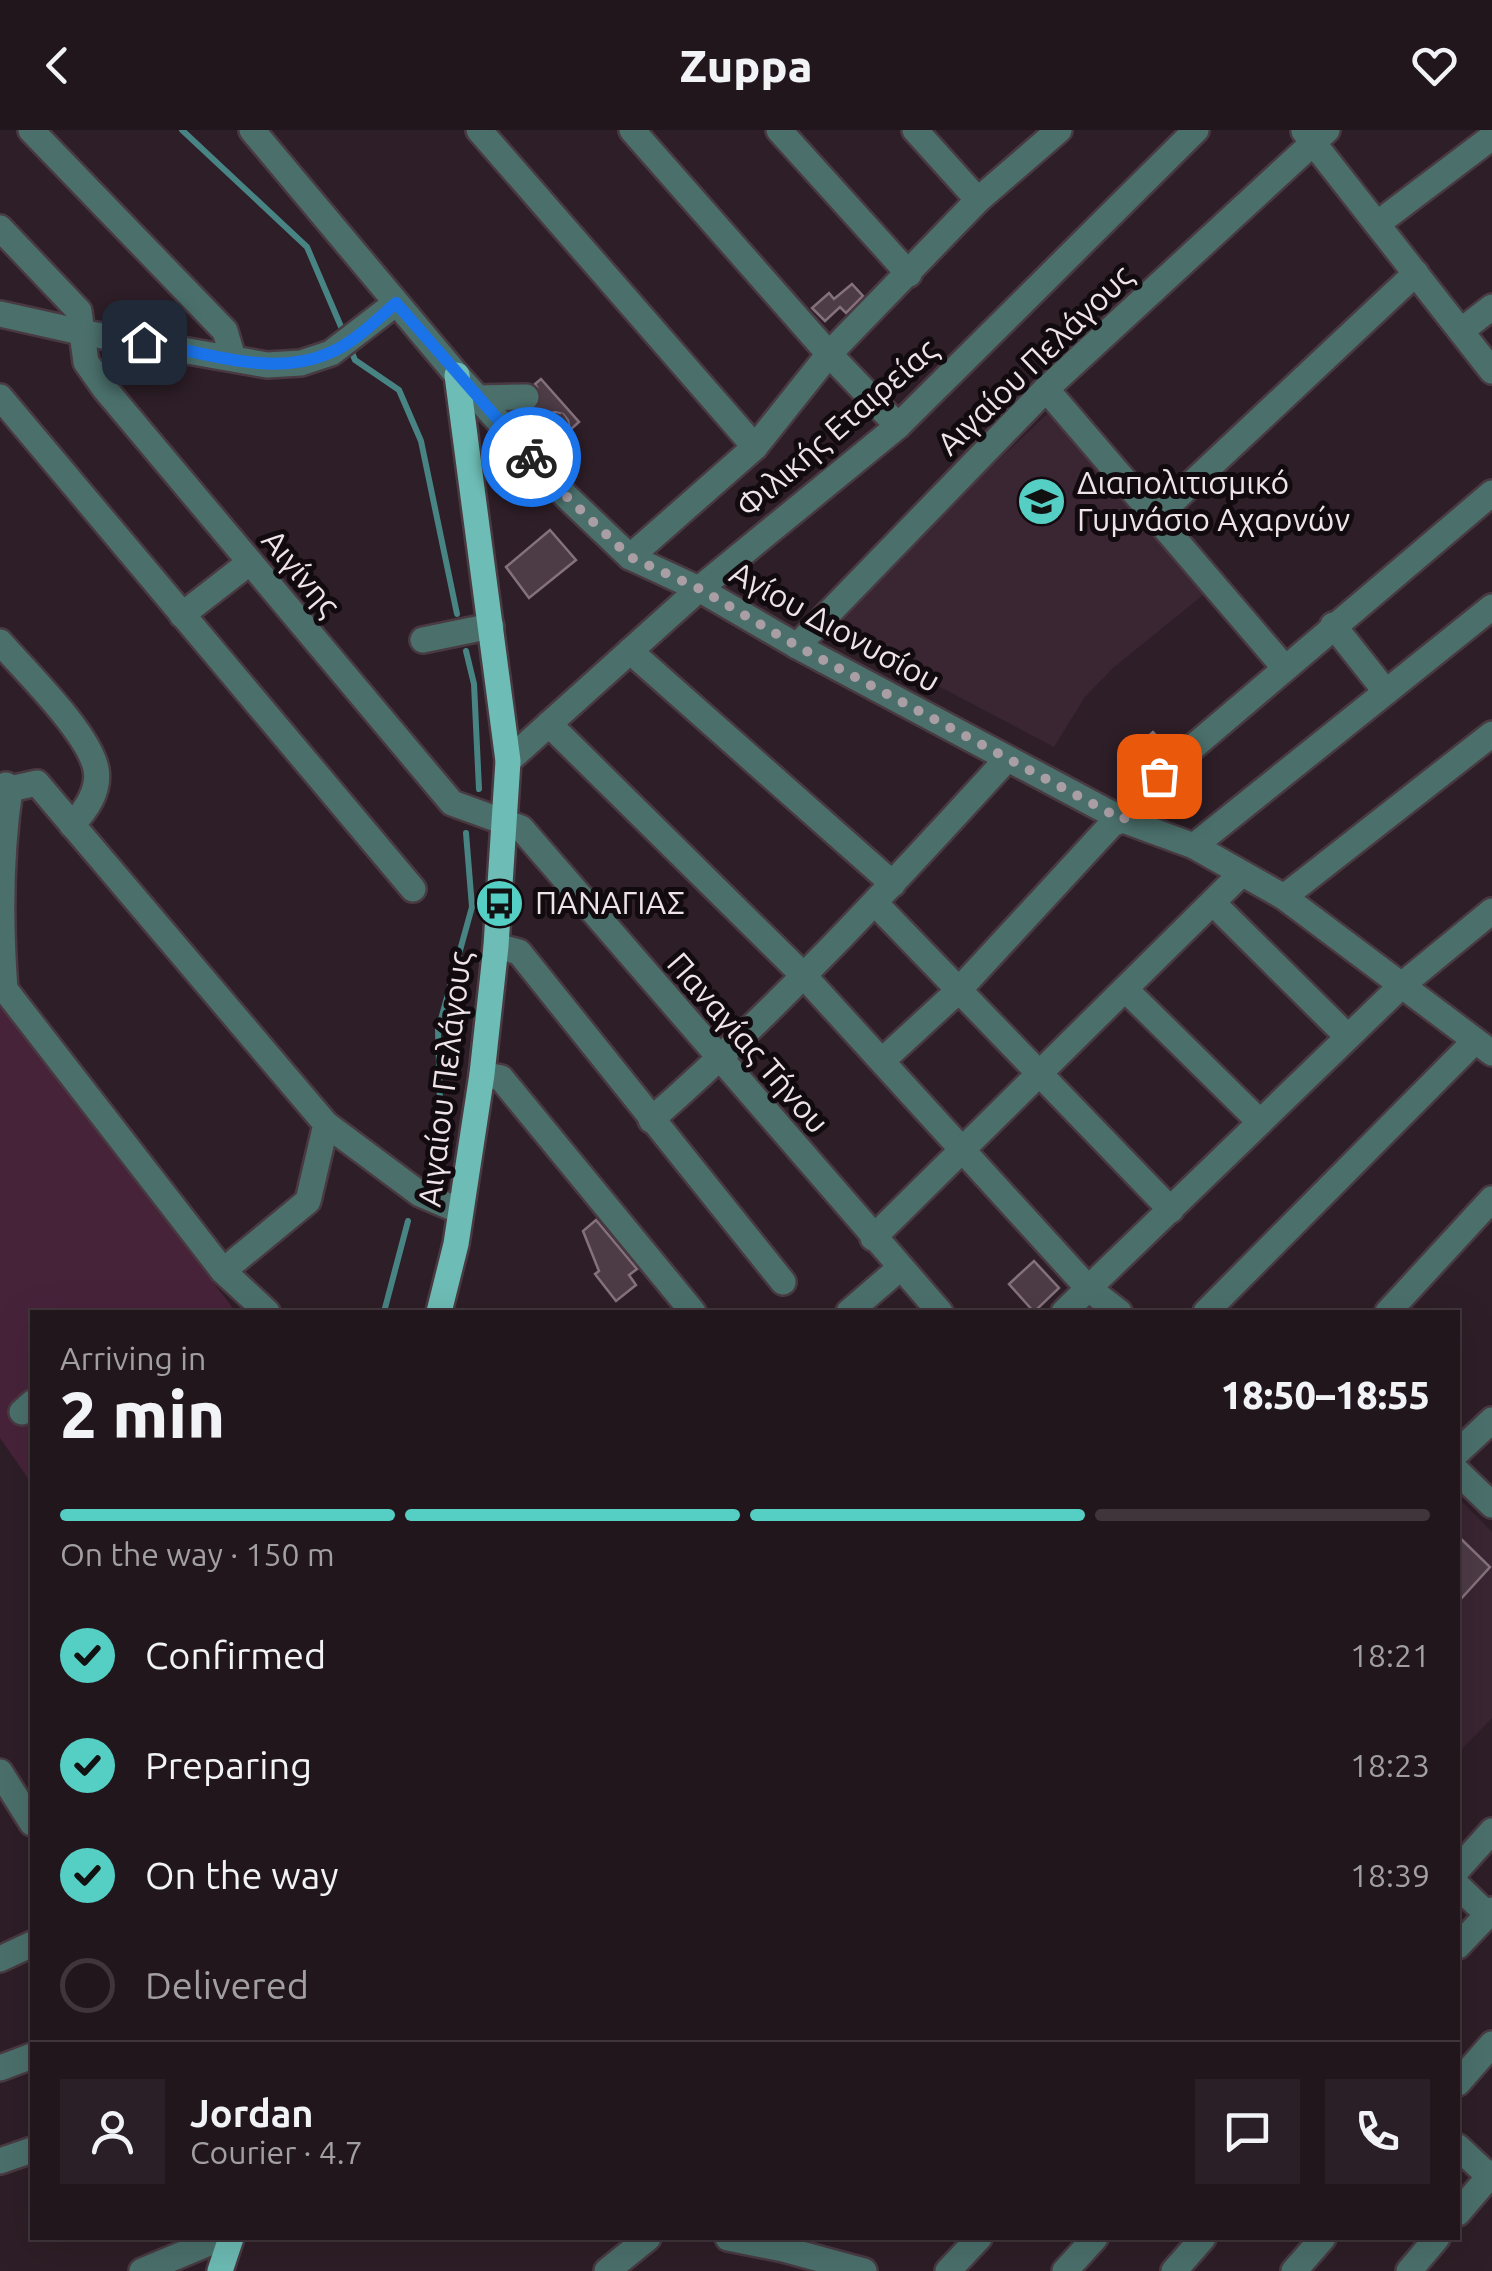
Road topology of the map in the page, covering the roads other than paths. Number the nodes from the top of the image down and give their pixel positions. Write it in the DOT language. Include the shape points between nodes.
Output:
graph roads {
  1 [pos="30,130"];
  2 [pos="479,130"];
  3 [pos="632,130"];
  4 [pos="779,130"];
  5 [pos="914,130"];
  6 [pos="1059,130"];
  7 [pos="1196,130"];
  8 [pos="264,134"];
  9 [pos="1314,134"];
  10 [pos="1492,137"];
  11 [pos="978,200"];
  12 [pos="1377,224"];
  13 [pos="0,228"];
  14 [pos="1416,273"];
  15 [pos="909,274"];
  16 [pos="396,303"];
  17 [pos="1492,307"];
  18 [pos="0,314"];
  19 [pos="1462,331"];
  20 [pos="85,334"];
  21 [pos="829,354"];
  22 [pos="233,358"];
  23 [pos="1492,371"];
  24 [pos="457,375"];
  25 [pos="1046,389"];
  26 [pos="0,397"];
  27 [pos="477,398"];
  28 [pos="526,398"];
  29 [pos="898,426"];
  30 [pos="554,428"];
  31 [pos="754,446"];
  32 [pos="548,477"];
  33 [pos="1492,493"];
  34 [pos="1155,518"];
  35 [pos="630,557"];
  36 [pos="250,562"];
  37 [pos="700,589"];
  38 [pos="1492,607"];
  39 [pos="182,615"];
  40 [pos="1333,625"];
  41 [pos="491,626"];
  42 [pos="423,640"];
  43 [pos="0,642"];
  44 [pos="797,646"];
  45 [pos="630,651"];
  46 [pos="1284,667"];
  47 [pos="1386,692"];
  48 [pos="549,724"];
  49 [pos="1492,734"];
  50 [pos="1007,758"];
  51 [pos="508,761"];
  52 [pos="3,788"];
  53 [pos="504,820"];
  54 [pos="1123,820"];
  55 [pos="72,825"];
  56 [pos="1194,846"];
  57 [pos="1241,874"];
  58 [pos="893,884"];
  59 [pos="413,889"];
  60 [pos="1284,897"];
  61 [pos="1213,903"];
  62 [pos="875,904"];
  63 [pos="1492,911"];
  64 [pos="496,946"];
  65 [pos="805,977"];
  66 [pos="1402,985"];
  67 [pos="3,987"];
  68 [pos="1126,990"];
  69 [pos="958,991"];
  70 [pos="1348,1038"];
  71 [pos="1483,1047"];
  72 [pos="720,1060"];
  73 [pos="883,1060"];
  74 [pos="1041,1072"];
  75 [pos="482,1074"];
  76 [pos="651,1120"];
  77 [pos="1260,1122"];
  78 [pos="326,1124"];
  79 [pos="962,1149"];
  80 [pos="1492,1199"];
  81 [pos="1171,1210"];
  82 [pos="460,1211"];
  83 [pos="873,1238"];
  84 [pos="900,1268"];
  85 [pos="223,1271"];
  86 [pos="783,1282"];
  87 [pos="1089,1288"];
  88 [pos="265,1310"];
  89 [pos="440,1310"];
  90 [pos="691,1310"];
  91 [pos="850,1310"];
  92 [pos="938,1310"];
  93 [pos="1066,1310"];
  94 [pos="1116,1310"];
  95 [pos="1208,1310"];
  96 [pos="1390,1310"];
  97 [pos="1492,1420"];
  98 [pos="1460,1450"];
  99 [pos="1460,1474"];
  100 [pos="1492,1505"];
  101 [pos="0,1772"];
  102 [pos="30,1820"];
  103 [pos="1492,1831"];
  104 [pos="1460,1867"];
  105 [pos="1460,1888"];
  106 [pos="1489,1911"];
  107 [pos="1460,1944"];
  108 [pos="30,1945"];
  109 [pos="0,1958"];
  110 [pos="1492,2044"];
  111 [pos="30,2057"];
  112 [pos="0,2068"];
  113 [pos="1460,2081"];
  114 [pos="1460,2150"];
  115 [pos="30,2151"];
  116 [pos="0,2161"];
  117 [pos="1491,2174"];
  118 [pos="1460,2212"];
  119 [pos="216,2240"];
  120 [pos="230,2240"];
  121 [pos="645,2240"];
  122 [pos="751,2240"];
  123 [pos="977,2240"];
  124 [pos="1092,2240"];
  125 [pos="1201,2240"];
  126 [pos="1321,2240"];
  127 [pos="1435,2240"];
  128 [pos="785,2243"];
  129 [pos="142,2271"];
  130 [pos="220,2271"];
  131 [pos="606,2271"];
  132 [pos="864,2271"];
  133 [pos="948,2271"];
  134 [pos="1065,2271"];
  135 [pos="1174,2271"];
  136 [pos="1294,2271"];
  137 [pos="1409,2271"];
  1 -- 22 [label="street" via="225,331"];
  2 -- 31 [label="street"];
  3 -- 21 [label="street"];
  4 -- 15 [label="street"];
  5 -- 11 [label="street"];
  6 -- 11 [label="street"];
  7 -- 29 [label="street, Φιλικής Εταιρείας"];
  8 -- 16 [label="street, Αγίου Διονυσίου"];
  9 -- 12 [label="street"];
  9 -- 25 [label="street, Αιγαίου Πελάγους"];
  10 -- 12 [label="street"];
  11 -- 15 [label="street"];
  12 -- 14 [label="street"];
  13 -- 20 [label="street, Αιγίνης" via="80,310"];
  14 -- 19 [label="street"];
  14 -- 34 [label="street"];
  15 -- 21 [label="street"];
  16 -- 22 [label="street" via="331,353 301,363"];
  16 -- 24 [label="street, Αγίου Διονυσίου"];
  17 -- 19 [label="street"];
  18 -- 20 [label="street"];
  19 -- 23 [label="street"];
  20 -- 22 [label="street"];
  20 -- 36 [label="street, Αιγίνης" via="86,362 105,389"];
  21 -- 29 [label="street"];
  21 -- 31 [label="street"];
  24 -- 27 [label="street, Αγίου Διονυσίου"];
  24 -- 41 [label="main road, Αιγαίου Πελάγους"];
  25 -- 34 [label="street"];
  25 -- 44 [label="street, Αιγαίου Πελάγους"];
  26 -- 39 [label="street"];
  27 -- 28 [label="street"];
  27 -- 32 [label="street, Αγίου Διονυσίου"];
  29 -- 37 [label="street, Φιλικής Εταιρείας"];
  30 -- 32 [label="street"];
  31 -- 35 [label="street"];
  32 -- 35 [label="street, Αγίου Διονυσίου"];
  33 -- 40 [label="street"];
  34 -- 46 [label="street"];
  35 -- 37 [label="street, Αγίου Διονυσίου"];
  36 -- 39 [label="street"];
  36 -- 53 [label="street, Αιγίνης" via="452,803"];
  37 -- 44 [label="street, Αγίου Διονυσίου"];
  37 -- 45 [label="street, Φιλικής Εταιρείας"];
  38 -- 47 [label="street"];
  39 -- 59 [label="street"];
  40 -- 46 [label="street"];
  40 -- 47 [label="street"];
  41 -- 42 [label="street"];
  41 -- 51 [label="main road, Αιγαίου Πελάγους"];
  43 -- 55 [label="street" via="79,734 96,770 90,806"];
  44 -- 50 [label="street, Αγίου Διονυσίου"];
  45 -- 48 [label="street, Φιλικής Εταιρείας"];
  45 -- 58 [label="street"];
  46 -- 54 [label="street" via="1159,776"];
  47 -- 56 [label="street"];
  48 -- 51 [label="street, Φιλικής Εταιρείας"];
  48 -- 65 [label="street"];
  49 -- 60 [label="street"];
  50 -- 54 [label="street, Αγίου Διονυσίου"];
  50 -- 58 [label="street"];
  51 -- 53 [label="main road, Αιγαίου Πελάγους"];
  52 -- 55 [label="street" via="37,783"];
  52 -- 67 [label="street"];
  53 -- 64 [label="main road, Αιγαίου Πελάγους"];
  53 -- 72 [label="street, Παναγίας Τήνου" via="520,828"];
  54 -- 56 [label="street, Αγίου Διονυσίου"];
  54 -- 69 [label="street" via="1112,824"];
  55 -- 78 [label="street"];
  56 -- 57 [label="street, Αγίου Διονυσίου"];
  57 -- 60 [label="street, Αγίου Διονυσίου"];
  57 -- 61 [label="street"];
  58 -- 62 [label="street"];
  60 -- 66 [label="street, Αγίου Διονυσίου"];
  61 -- 68 [label="street"];
  61 -- 70 [label="street"];
  62 -- 65 [label="street"];
  62 -- 69 [label="street"];
  63 -- 66 [label="street"];
  64 -- 75 [label="main road, Αιγαίου Πελάγους"];
  64 -- 76 [label="street" via="520,952"];
  65 -- 72 [label="street"];
  65 -- 73 [label="street"];
  66 -- 70 [label="street"];
  66 -- 71 [label="street, Αγίου Διονυσίου"];
  67 -- 85 [label="street"];
  68 -- 74 [label="street"];
  68 -- 77 [label="street"];
  69 -- 73 [label="street"];
  69 -- 74 [label="street"];
  70 -- 77 [label="street"];
  71 -- 95 [label="street"];
  72 -- 76 [label="street"];
  72 -- 83 [label="street, Παναγίας Τήνου"];
  73 -- 79 [label="street"];
  74 -- 79 [label="street"];
  74 -- 81 [label="street"];
  75 -- 82 [label="main road, Αιγαίου Πελάγους"];
  75 -- 90 [label="street" via="501,1078"];
  76 -- 86 [label="street"];
  77 -- 81 [label="street"];
  78 -- 82 [label="street" via="420,1194"];
  78 -- 85 [label="street" via="308,1201"];
  79 -- 83 [label="street"];
  79 -- 87 [label="street"];
  80 -- 96 [label="street"];
  81 -- 87 [label="street"];
  82 -- 89 [label="main road, Αιγαίου Πελάγους"];
  83 -- 84 [label="street, Παναγίας Τήνου"];
  84 -- 91 [label="street"];
  84 -- 92 [label="street, Παναγίας Τήνου"];
  85 -- 88 [label="street"];
  87 -- 93 [label="street"];
  87 -- 94 [label="street"];
  97 -- 98 [label="street"];
  99 -- 100 [label="street"];
  101 -- 102 [label="street"];
  103 -- 104 [label="street"];
  105 -- 106 [label="street"];
  106 -- 107 [label="street"];
  108 -- 109 [label="street"];
  110 -- 113 [label="street"];
  111 -- 112 [label="street"];
  114 -- 117 [label="street"];
  115 -- 116 [label="street"];
  117 -- 118 [label="street"];
  119 -- 129 [label="street"];
  120 -- 130 [label="main road"];
  121 -- 131 [label="street"];
  122 -- 128 [label="street"];
  123 -- 133 [label="street"];
  124 -- 134 [label="street"];
  125 -- 135 [label="street"];
  126 -- 136 [label="street"];
  127 -- 137 [label="street"];
  128 -- 132 [label="street"];
}
